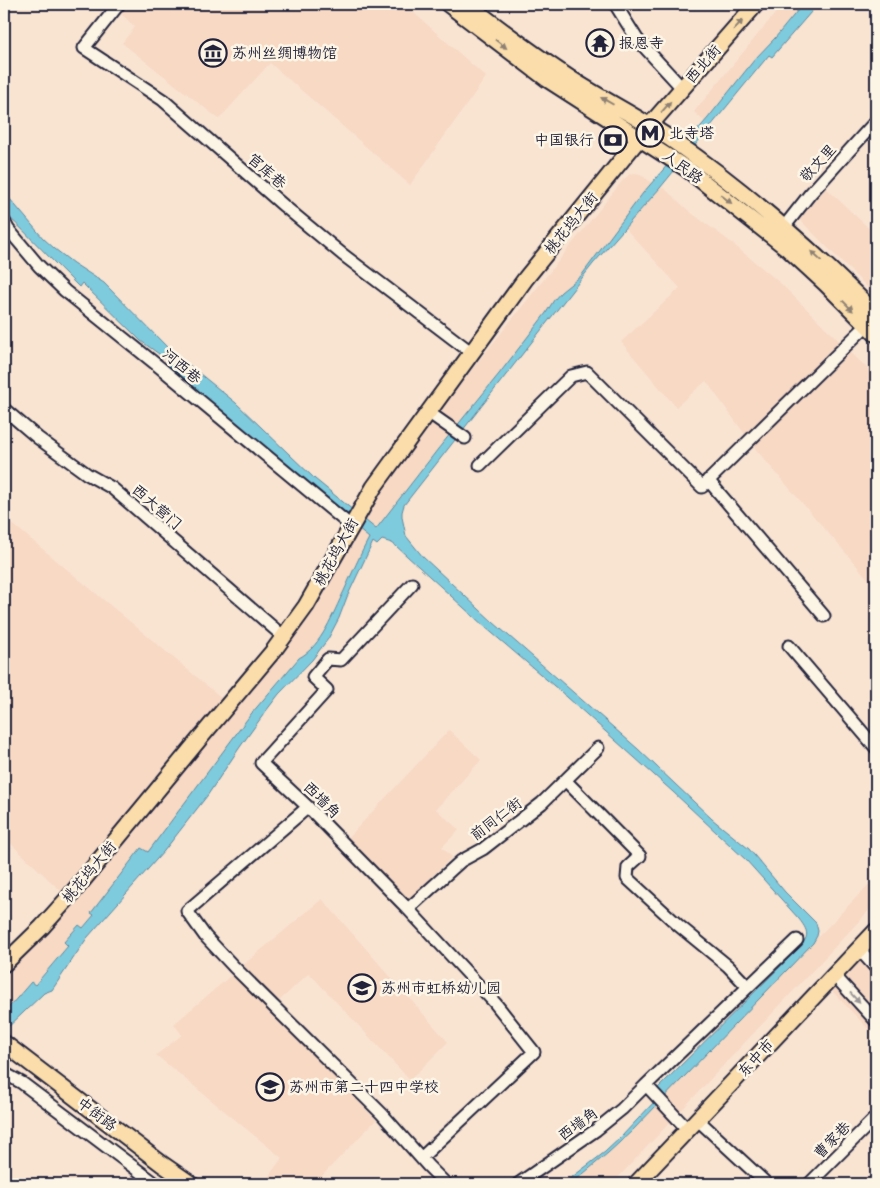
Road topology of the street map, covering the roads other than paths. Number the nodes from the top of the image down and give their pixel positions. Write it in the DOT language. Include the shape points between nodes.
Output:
graph roads {
  1 [pos="120,4"];
  2 [pos="448,4"];
  3 [pos="467,4"];
  4 [pos="615,4"];
  5 [pos="756,4"];
  6 [pos="682,88"];
  7 [pos="876,121"];
  8 [pos="650,125"];
  9 [pos="640,138"];
  10 [pos="692,163"];
  11 [pos="4,221"];
  12 [pos="784,227"];
  13 [pos="873,325"];
  14 [pos="472,353"];
  15 [pos="428,412"];
  16 [pos="6,415"];
  17 [pos="465,438"];
  18 [pos="480,465"];
  19 [pos="708,480"];
  20 [pos="354,521"];
  21 [pos="412,584"];
  22 [pos="824,616"];
  23 [pos="284,637"];
  24 [pos="789,646"];
  25 [pos="598,748"];
  26 [pos="876,748"];
  27 [pos="566,780"];
  28 [pos="308,807"];
  29 [pos="408,909"];
  30 [pos="876,931"];
  31 [pos="797,940"];
  32 [pos="859,949"];
  33 [pos="4,964"];
  34 [pos="876,968"];
  35 [pos="834,975"];
  36 [pos="748,987"];
  37 [pos="876,1021"];
  38 [pos="4,1043"];
  39 [pos="4,1073"];
  40 [pos="648,1087"];
  41 [pos="876,1117"];
  42 [pos="693,1125"];
  43 [pos="421,1158"];
  44 [pos="156,1184"];
  45 [pos="191,1184"];
  46 [pos="446,1184"];
  47 [pos="518,1184"];
  48 [pos="636,1184"];
  49 [pos="767,1184"];
  50 [pos="810,1184"];
  1 -- 14 [label="street, 官库巷" via="84,48 164,100 342,254"];
  2 -- 9 [label="main road, 人民路, one-way" via="548,79"];
  8 -- 3 [label="main road, 人民路, one-way" via="554,68"];
  4 -- 6 [label="street" via="637,39"];
  6 -- 5 [label="main road, 西北街, one-way"];
  8 -- 6 [label="main road, 西北街, one-way"];
  7 -- 12 [label="street, 敬文里"];
  8 -- 9 [label="main road, 桃花坞大街"];
  8 -- 10 [label="main road, 人民路" via="675,142"];
  9 -- 10 [label="main road, 人民路" via="667,156"];
  9 -- 14 [label="main road, 桃花坞大街" via="526,278"];
  10 -- 12 [label="main road, 人民路" via="722,177"];
  10 -- 13 [label="main road, 人民路, one-way"];
  11 -- 20 [label="street, 河西巷" via="39,266 65,291"];
  13 -- 12 [label="main road, 人民路, one-way" via="818,258"];
  13 -- 19 [label="street"];
  14 -- 15 [label="main road, 桃花坞大街"];
  15 -- 17 [label="street"];
  15 -- 20 [label="main road, 桃花坞大街" via="386,469"];
  16 -- 23 [label="street, 西大营门" via="87,474 112,488"];
  18 -- 19 [label="street" via="571,376 587,372 702,487"];
  19 -- 22 [label="street"];
  20 -- 23 [label="main road, 桃花坞大街"];
  21 -- 28 [label="street, 西墙角" via="341,660 328,659 313,677 328,690 261,763"];
  23 -- 33 [label="main road, 桃花坞大街" via="69,897"];
  24 -- 26 [label="street"];
  25 -- 27 [label="street, 前同仁街"];
  27 -- 29 [label="street, 前同仁街" via="483,849 461,861"];
  27 -- 36 [label="street" via="640,856 628,867 627,878"];
  28 -- 29 [label="street, 西墙角"];
  28 -- 43 [label="street" via="187,911 234,967 382,1114"];
  29 -- 43 [label="street, 西墙角" via="495,1003 534,1052"];
  30 -- 32 [label="main road, 东中市"];
  31 -- 36 [label="street, 西墙角"];
  32 -- 34 [label="street"];
  32 -- 35 [label="main road, 东中市"];
  35 -- 37 [label="street, one-way"];
  35 -- 42 [label="main road, 东中市"];
  36 -- 40 [label="street, 西墙角"];
  38 -- 45 [label="main road, 中街路"];
  39 -- 44 [label="street"];
  40 -- 42 [label="street"];
  40 -- 47 [label="street, 西墙角" via="596,1130"];
  41 -- 50 [label="street, 曹家巷"];
  42 -- 48 [label="main road, 东中市"];
  42 -- 49 [label="street"];
  43 -- 46 [label="street"];
}
